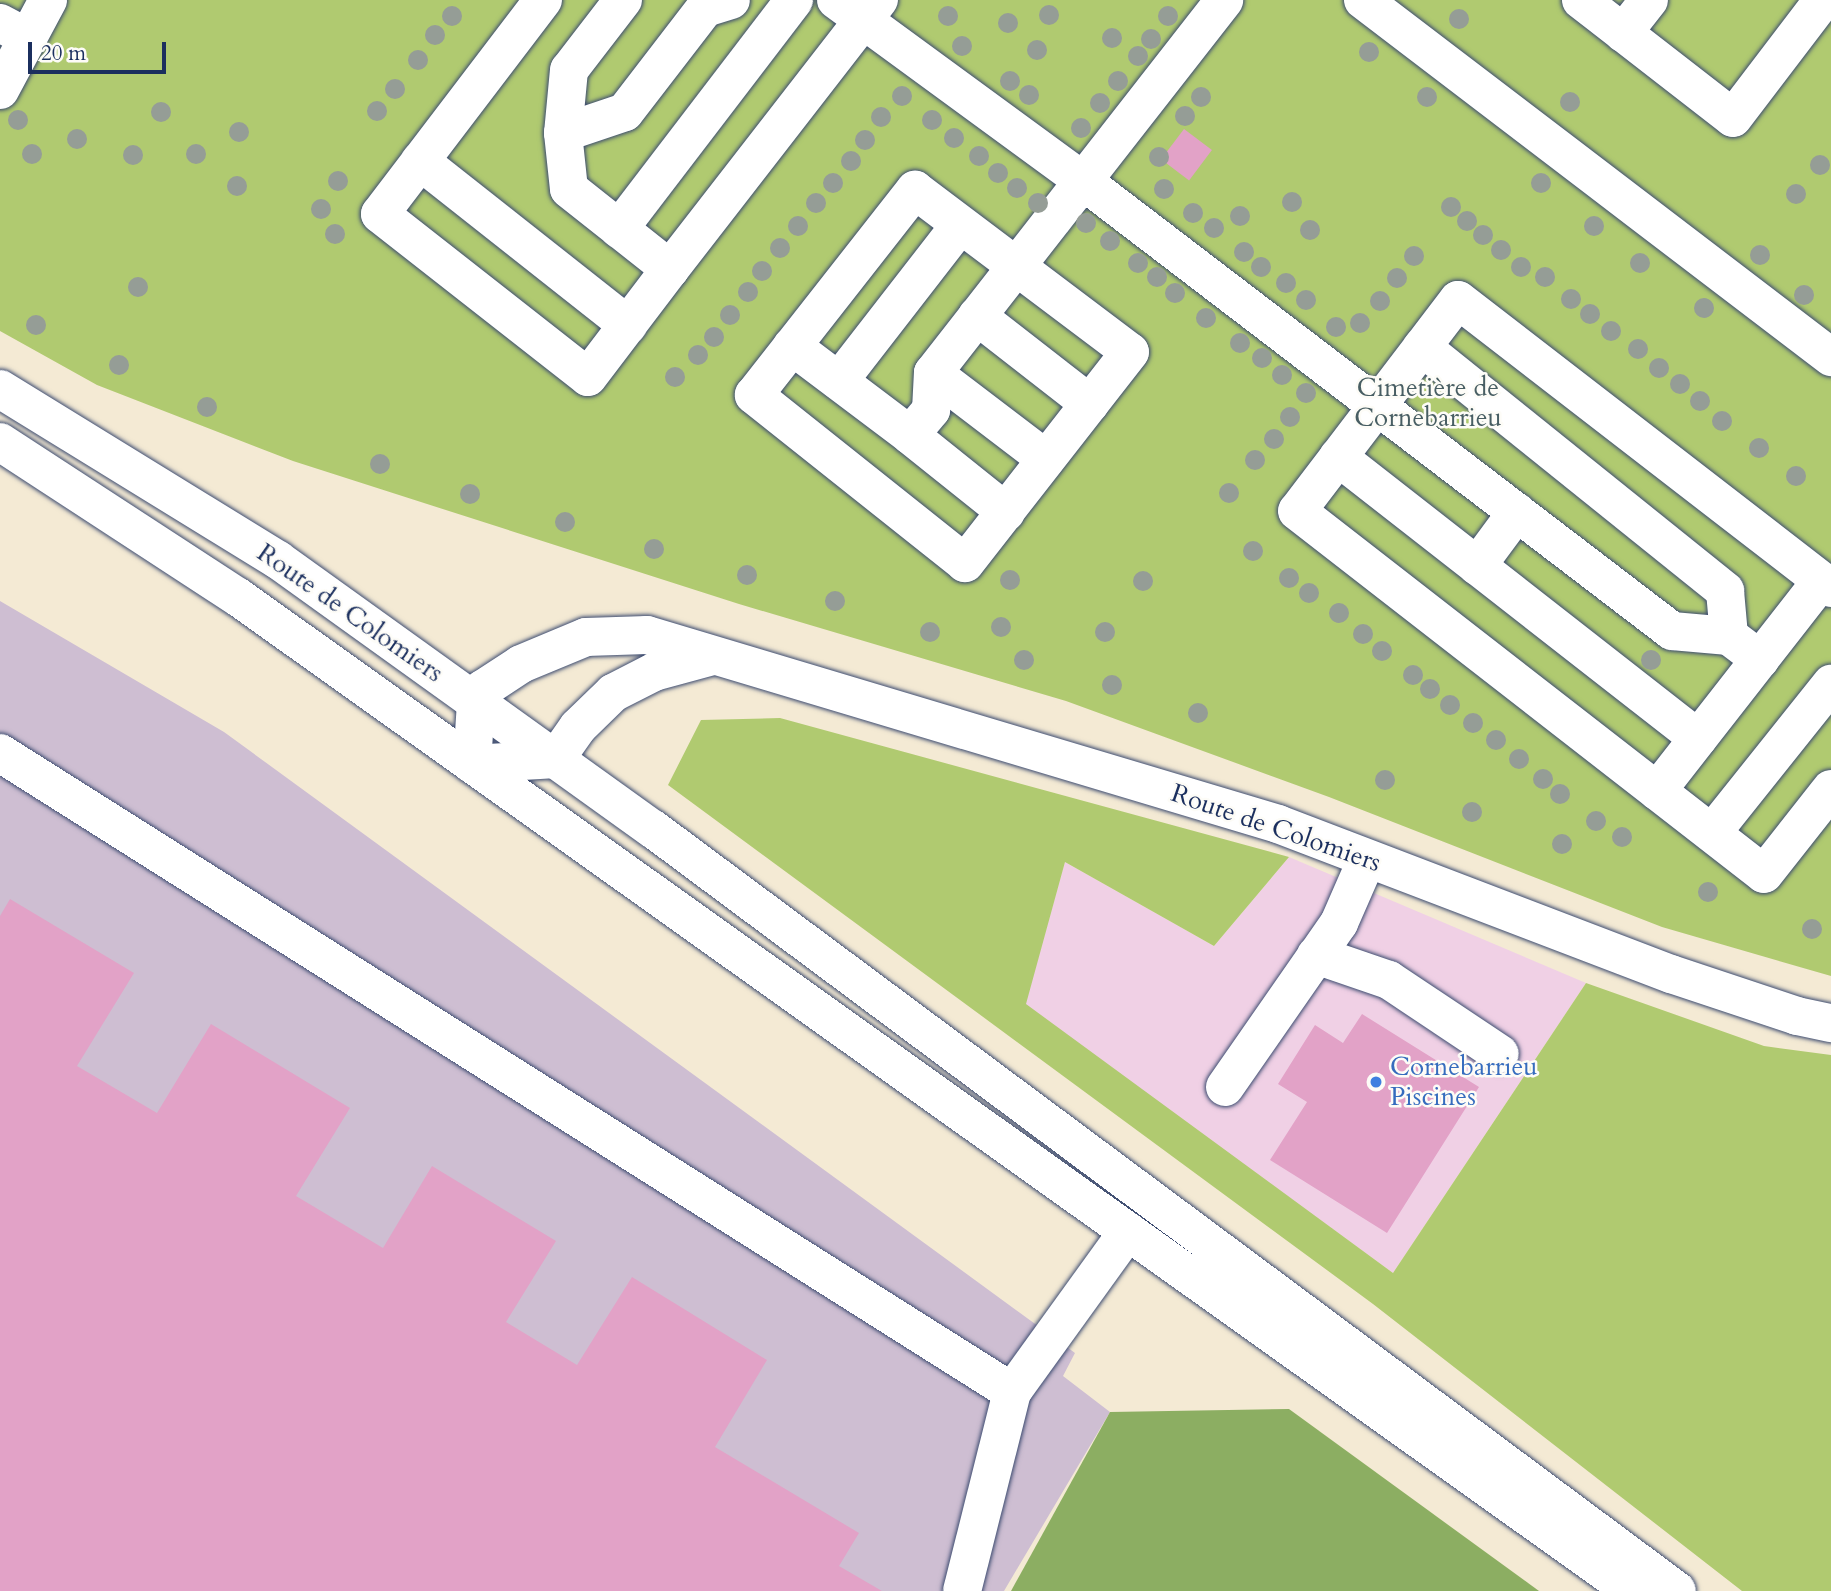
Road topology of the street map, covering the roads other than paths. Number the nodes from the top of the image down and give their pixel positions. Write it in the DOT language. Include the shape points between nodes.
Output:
graph roads {
  1 [pos="48,0"];
  2 [pos="543,0"];
  3 [pos="623,0"];
  4 [pos="794,0"];
  5 [pos="1224,0"];
  6 [pos="1363,0"];
  7 [pos="1581,0"];
  8 [pos="1649,0"];
  9 [pos="1823,0"];
  10 [pos="716,3"];
  11 [pos="859,7"];
  12 [pos="14,30"];
  13 [pos="1623,33"];
  14 [pos="0,90"];
  15 [pos="563,132"];
  16 [pos="420,161"];
  17 [pos="1083,181"];
  18 [pos="960,225"];
  19 [pos="619,229"];
  20 [pos="1016,266"];
  21 [pos="670,269"];
  22 [pos="977,316"];
  23 [pos="628,324"];
  24 [pos="792,346"];
  25 [pos="1422,347"];
  26 [pos="1831,357"];
  27 [pos="933,373"];
  28 [pos="838,382"];
  29 [pos="0,389"];
  30 [pos="1090,404"];
  31 [pos="1377,405"];
  32 [pos="910,435"];
  33 [pos="0,442"];
  34 [pos="1338,457"];
  35 [pos="1046,459"];
  36 [pos="1006,512"];
  37 [pos="1517,512"];
  38 [pos="1477,566"];
  39 [pos="1826,585"];
  40 [pos="1729,636"];
  41 [pos="713,656"];
  42 [pos="1760,659"];
  43 [pos="1831,684"];
  44 [pos="488,711"];
  45 [pos="1698,738"];
  46 [pos="0,753"];
  47 [pos="555,759"];
  48 [pos="472,764"];
  49 [pos="1831,789"];
  50 [pos="1657,791"];
  51 [pos="1712,834"];
  52 [pos="1367,859"];
  53 [pos="1316,955"];
  54 [pos="1831,1023"];
  55 [pos="1500,1054"];
  56 [pos="1225,1087"];
  57 [pos="1128,1231"];
  58 [pos="1012,1392"];
  59 [pos="962,1591"];
  60 [pos="1632,1591"];
  61 [pos="1677,1591"];
  1 -- 12 [label="main road"];
  2 -- 16 [label="main road"];
  3 -- 15 [label="main road" via="569,70"];
  4 -- 19 [label="main road"];
  5 -- 17 [label="main road"];
  6 -- 26 [label="main road"];
  7 -- 13 [label="main road"];
  8 -- 13 [label="main road"];
  9 -- 13 [label="main road" via="1733,118"];
  10 -- 15 [label="main road" via="625,112"];
  11 -- 17 [label="main road"];
  11 -- 21 [label="main road"];
  12 -- 14 [label="main road"];
  15 -- 19 [label="main road" via="569,189"];
  16 -- 23 [label="main road"];
  16 -- 23 [label="main road" via="380,214 588,377"];
  17 -- 20 [label="main road"];
  17 -- 31 [label="main road"];
  18 -- 20 [label="main road"];
  18 -- 24 [label="main road" via="915,190"];
  18 -- 28 [label="main road"];
  19 -- 21 [label="main road"];
  20 -- 22 [label="main road"];
  20 -- 30 [label="main road" via="1130,352"];
  21 -- 23 [label="main road"];
  22 -- 27 [label="main road"];
  22 -- 30 [label="main road"];
  24 -- 28 [label="main road"];
  24 -- 36 [label="main road" via="754,395 965,563"];
  25 -- 31 [label="main road"];
  25 -- 39 [label="main road" via="1458,300"];
  25 -- 40 [label="main road" via="1725,591"];
  27 -- 32 [label="main road" via="931,410"];
  27 -- 35 [label="main road"];
  28 -- 32 [label="main road"];
  29 -- 44 [label="main road, Route de Colomiers" via="278,560"];
  30 -- 35 [label="main road"];
  31 -- 34 [label="main road"];
  31 -- 37 [label="main road"];
  32 -- 36 [label="main road"];
  33 -- 48 [label="main road, Route de Colomiers" via="238,597"];
  34 -- 38 [label="main road"];
  34 -- 50 [label="main road" via="1297,511"];
  35 -- 36 [label="main road"];
  37 -- 38 [label="main road"];
  37 -- 40 [label="main road" via="1672,631"];
  38 -- 45 [label="main road"];
  39 -- 42 [label="main road"];
  40 -- 42 [label="main road"];
  41 -- 44 [label="main road, Route de Colomiers" via="647,635 586,637 521,664 484,689"];
  41 -- 47 [label="main road, Route de Colomiers" via="654,672 613,693 578,727"];
  41 -- 52 [label="main road, Route de Colomiers" via="767,667 1278,824"];
  42 -- 45 [label="main road"];
  43 -- 51 [label="main road"];
  44 -- 47 [label="main road"];
  44 -- 48 [label="main road"];
  45 -- 50 [label="main road"];
  46 -- 58 [label="main road"];
  47 -- 48 [label="main road"];
  47 -- 61 [label="main road"];
  48 -- 57 [label="main road, Route de Colomiers"];
  49 -- 51 [label="main road" via="1764,874"];
  50 -- 51 [label="main road"];
  52 -- 53 [label="main road" via="1339,923"];
  52 -- 54 [label="main road, Route de Colomiers" via="1671,974"];
  53 -- 55 [label="main road" via="1389,980"];
  53 -- 56 [label="main road"];
  57 -- 58 [label="main road"];
  57 -- 60 [label="main road, Route de Colomiers"];
  58 -- 59 [label="main road"];
}
